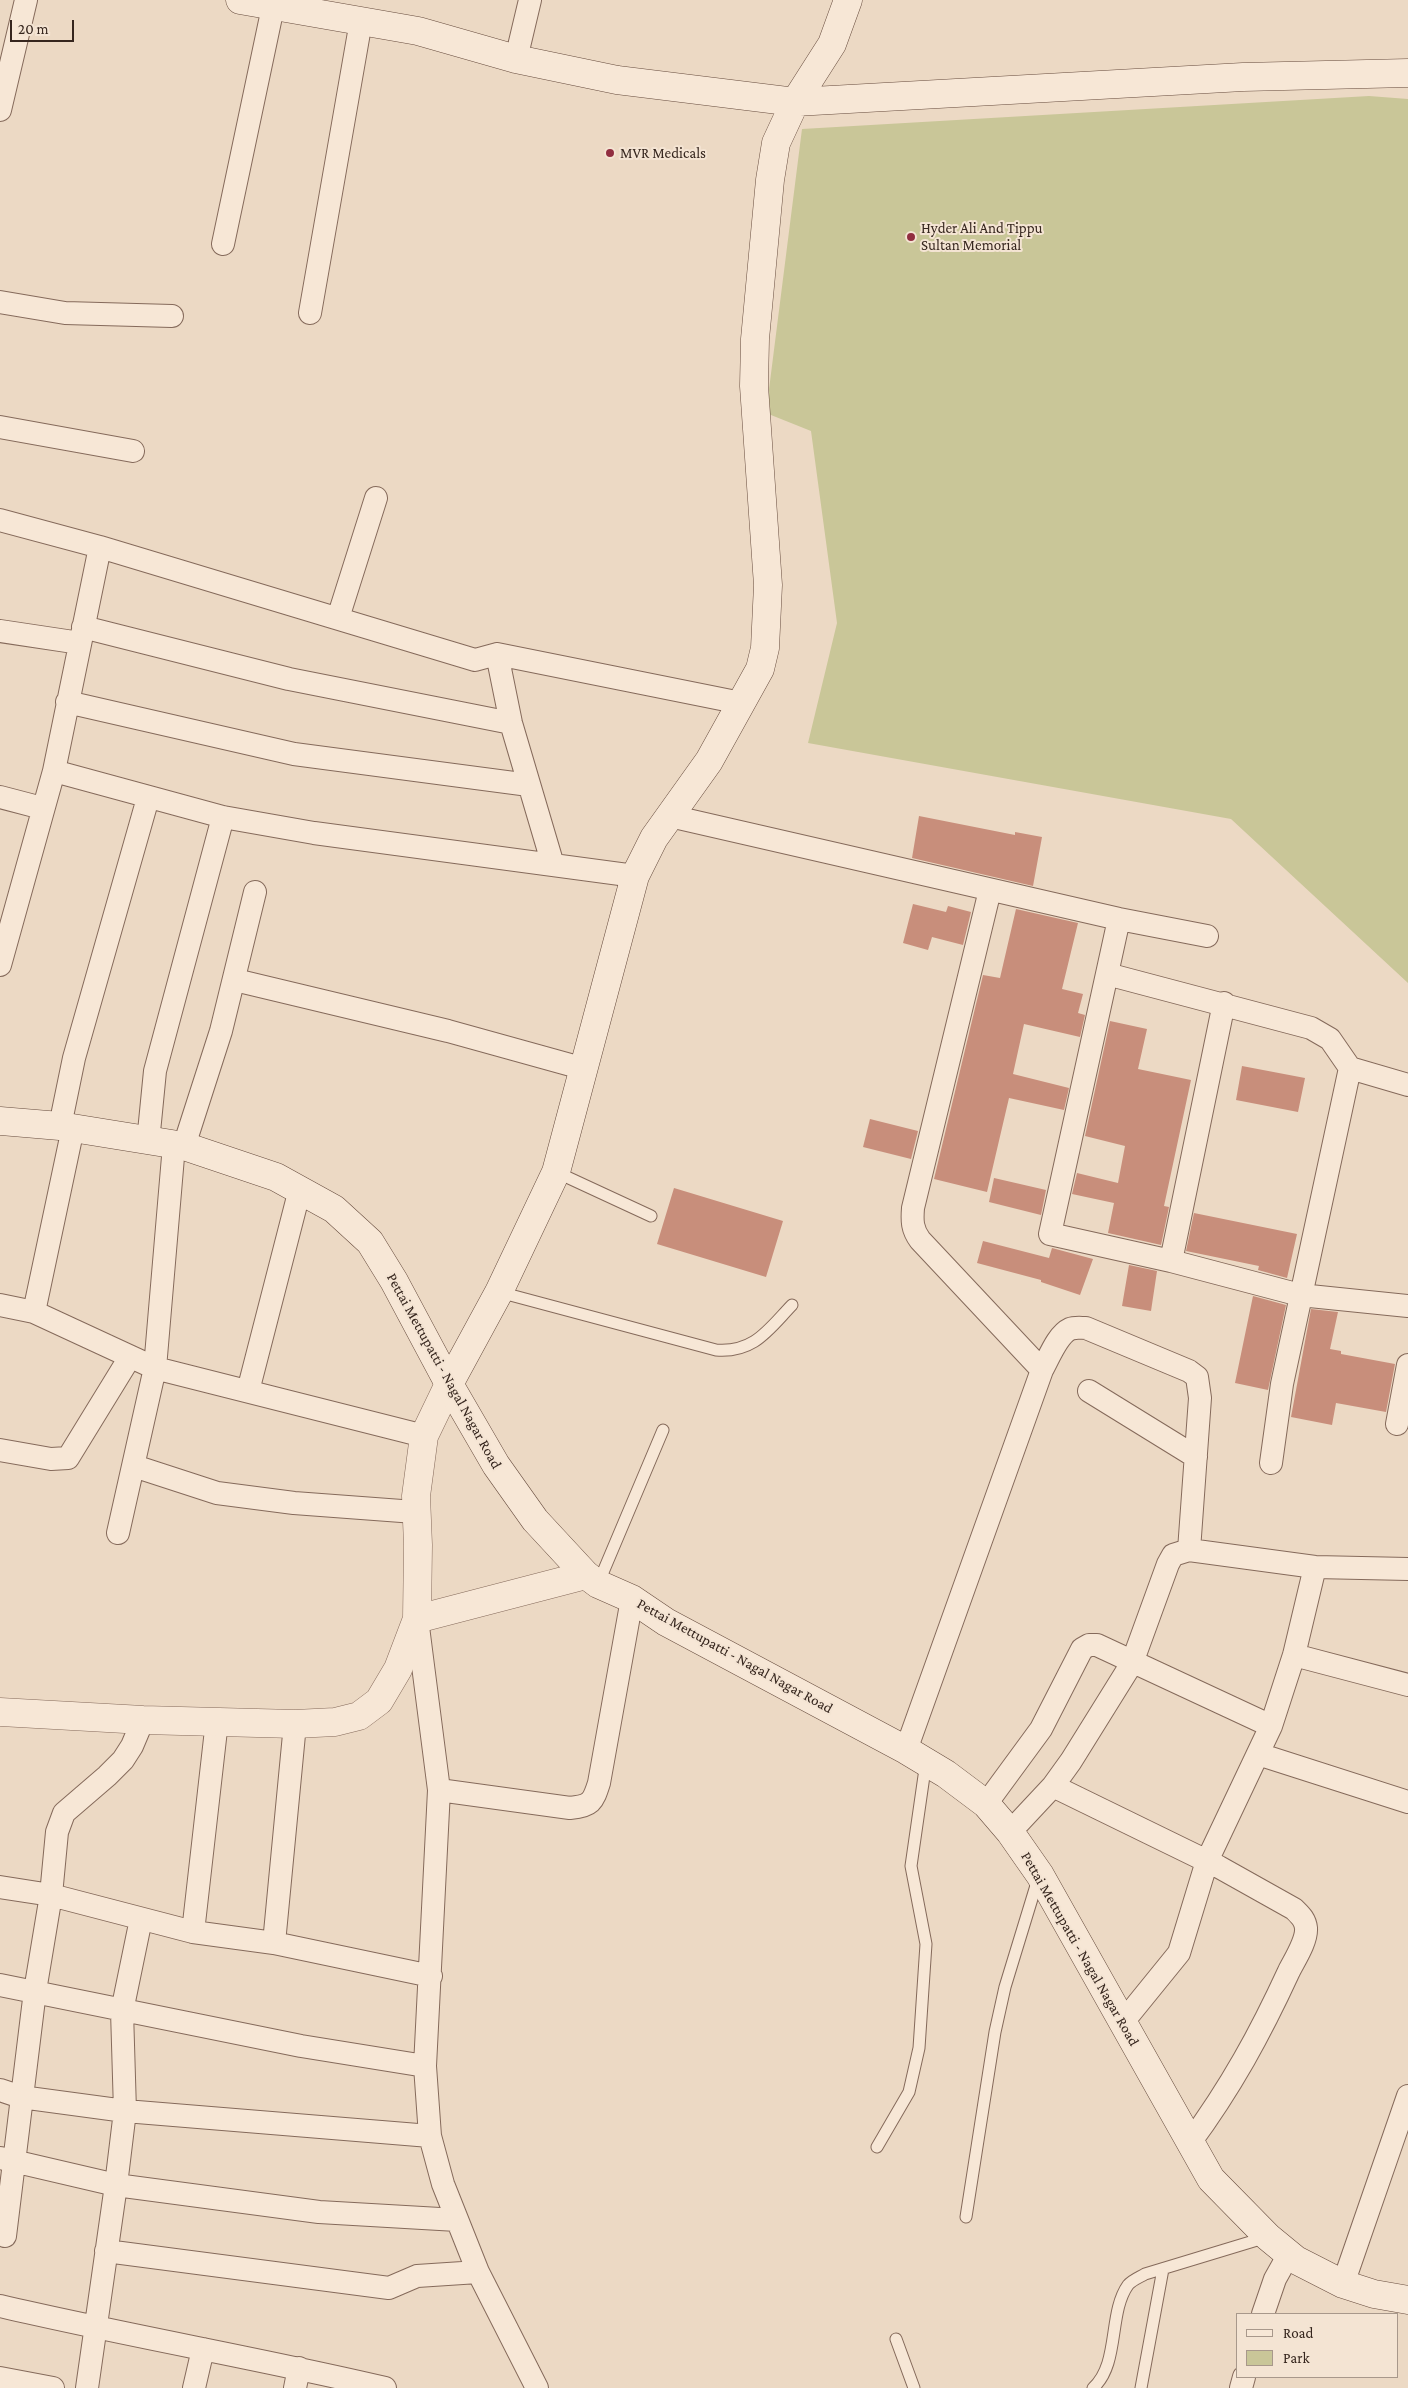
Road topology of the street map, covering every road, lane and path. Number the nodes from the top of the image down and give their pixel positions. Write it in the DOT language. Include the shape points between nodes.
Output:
graph roads {
  1 [pos="26,0"];
  2 [pos="240,0"];
  3 [pos="530,0"];
  4 [pos="848,0"];
  5 [pos="273,7"];
  6 [pos="361,21"];
  7 [pos="516,59"];
  8 [pos="1408,73"];
  9 [pos="795,102"];
  10 [pos="0,110"];
  11 [pos="223,244"];
  12 [pos="0,302"];
  13 [pos="310,313"];
  14 [pos="172,316"];
  15 [pos="0,428"];
  16 [pos="133,451"];
  17 [pos="376,498"];
  18 [pos="0,520"];
  19 [pos="100,548"];
  20 [pos="338,618"];
  21 [pos="0,631"];
  22 [pos="81,635"];
  23 [pos="497,654"];
  24 [pos="67,702"];
  25 [pos="741,703"];
  26 [pos="511,724"];
  27 [pos="54,771"];
  28 [pos="529,785"];
  29 [pos="0,797"];
  30 [pos="148,798"];
  31 [pos="42,808"];
  32 [pos="670,816"];
  33 [pos="223,817"];
  34 [pos="553,865"];
  35 [pos="635,876"];
  36 [pos="990,890"];
  37 [pos="255,892"];
  38 [pos="8,903"];
  39 [pos="1119,919"];
  40 [pos="1207,936"];
  41 [pos="0,964"];
  42 [pos="1107,974"];
  43 [pos="235,980"];
  44 [pos="1224,1004"];
  45 [pos="1350,1068"];
  46 [pos="585,1069"];
  47 [pos="1408,1085"];
  48 [pos="0,1121"];
  49 [pos="66,1127"];
  50 [pos="168,1145"];
  51 [pos="556,1172"];
  52 [pos="300,1189"];
  53 [pos="651,1216"];
  54 [pos="1171,1261"];
  55 [pos="498,1292"];
  56 [pos="1300,1296"];
  57 [pos="0,1305"];
  58 [pos="792,1305"];
  59 [pos="1408,1306"];
  60 [pos="34,1312"];
  61 [pos="130,1356"];
  62 [pos="1408,1365"];
  63 [pos="155,1368"];
  64 [pos="1042,1370"];
  65 [pos="449,1384"];
  66 [pos="248,1391"];
  67 [pos="1090,1391"];
  68 [pos="1397,1424"];
  69 [pos="663,1430"];
  70 [pos="424,1436"];
  71 [pos="0,1450"];
  72 [pos="1196,1457"];
  73 [pos="1271,1463"];
  74 [pos="134,1466"];
  75 [pos="415,1512"];
  76 [pos="118,1533"];
  77 [pos="1189,1550"];
  78 [pos="1315,1567"];
  79 [pos="1408,1569"];
  80 [pos="592,1580"];
  81 [pos="632,1599"];
  82 [pos="417,1619"];
  83 [pos="1294,1655"];
  84 [pos="1132,1663"];
  85 [pos="1408,1684"];
  86 [pos="0,1712"];
  87 [pos="143,1720"];
  88 [pos="217,1721"];
  89 [pos="295,1724"];
  90 [pos="1271,1726"];
  91 [pos="1258,1754"];
  92 [pos="916,1756"];
  93 [pos="1052,1786"];
  94 [pos="439,1790"];
  95 [pos="1408,1802"];
  96 [pos="986,1804"];
  97 [pos="1010,1832"];
  98 [pos="1207,1861"];
  99 [pos="1040,1875"];
  100 [pos="0,1886"];
  101 [pos="51,1895"];
  102 [pos="141,1919"];
  103 [pos="193,1932"];
  104 [pos="274,1943"];
  105 [pos="431,1976"];
  106 [pos="0,1984"];
  107 [pos="35,1991"];
  108 [pos="122,2011"];
  109 [pos="1123,2022"];
  110 [pos="425,2066"];
  111 [pos="0,2090"];
  112 [pos="1408,2096"];
  113 [pos="21,2097"];
  114 [pos="125,2111"];
  115 [pos="430,2136"];
  116 [pos="1189,2144"];
  117 [pos="876,2147"];
  118 [pos="6,2160"];
  119 [pos="116,2185"];
  120 [pos="966,2217"];
  121 [pos="457,2220"];
  122 [pos="0,2234"];
  123 [pos="1268,2237"];
  124 [pos="106,2251"];
  125 [pos="1289,2254"];
  126 [pos="1163,2269"];
  127 [pos="478,2272"];
  128 [pos="1343,2284"];
  129 [pos="1408,2300"];
  130 [pos="0,2306"];
  131 [pos="1262,2313"];
  132 [pos="96,2328"];
  133 [pos="896,2339"];
  134 [pos="203,2349"];
  135 [pos="0,2378"];
  136 [pos="297,2378"];
  137 [pos="53,2388"];
  138 [pos="87,2388"];
  139 [pos="194,2388"];
  140 [pos="386,2388"];
  141 [pos="537,2388"];
  142 [pos="914,2388"];
  143 [pos="1093,2388"];
  144 [pos="1141,2388"];
  1 -- 10 [label="street"];
  2 -- 5 [label="main road"];
  3 -- 7 [label="street"];
  4 -- 9 [label="main road" via="832,44"];
  5 -- 6 [label="main road"];
  5 -- 11 [label="street"];
  6 -- 7 [label="main road" via="418,31"];
  6 -- 13 [label="street"];
  7 -- 9 [label="main road" via="616,80"];
  8 -- 9 [label="main road" via="1243,77"];
  9 -- 25 [label="main road" via="776,143 760,274 754,386 768,585 765,648 760,669"];
  12 -- 14 [label="street" via="65,313"];
  15 -- 16 [label="street"];
  17 -- 20 [label="street"];
  18 -- 19 [label="street"];
  19 -- 20 [label="street"];
  19 -- 22 [label="street"];
  20 -- 23 [label="street" via="475,660"];
  21 -- 22 [label="street"];
  22 -- 24 [label="street"];
  22 -- 26 [label="street"];
  23 -- 25 [label="street"];
  23 -- 26 [label="street"];
  24 -- 27 [label="street"];
  24 -- 28 [label="street" via="294,754"];
  25 -- 32 [label="main road" via="709,762"];
  26 -- 28 [label="street"];
  27 -- 30 [label="street"];
  27 -- 31 [label="street"];
  28 -- 34 [label="street"];
  29 -- 31 [label="street"];
  30 -- 33 [label="street"];
  30 -- 49 [label="street" via="74,1058"];
  31 -- 38 [label="street"];
  32 -- 35 [label="main road" via="654,838"];
  32 -- 36 [label="street"];
  33 -- 34 [label="street" via="314,833"];
  33 -- 50 [label="street" via="155,1071"];
  34 -- 35 [label="street"];
  35 -- 46 [label="main road"];
  36 -- 39 [label="street"];
  36 -- 64 [label="street" via="915,1198 912,1223 920,1240"];
  37 -- 43 [label="street"];
  38 -- 41 [label="street"];
  39 -- 40 [label="street"];
  39 -- 42 [label="street"];
  42 -- 44 [label="street"];
  42 -- 54 [label="street" via="1050,1234"];
  43 -- 46 [label="street"];
  43 -- 50 [label="street"];
  44 -- 45 [label="street" via="1311,1028 1330,1039"];
  44 -- 54 [label="street"];
  45 -- 47 [label="street"];
  45 -- 56 [label="street"];
  46 -- 51 [label="main road"];
  48 -- 49 [label="main road, Pettai Mettupatti - Nagal Nagar Road"];
  49 -- 50 [label="main road, Pettai Mettupatti - Nagal Nagar Road"];
  49 -- 60 [label="street"];
  50 -- 52 [label="main road, Pettai Mettupatti - Nagal Nagar Road" via="276,1177"];
  50 -- 63 [label="street"];
  51 -- 53 [label="lane"];
  51 -- 55 [label="main road"];
  52 -- 65 [label="main road, Pettai Mettupatti - Nagal Nagar Road" via="334,1209 370,1242"];
  52 -- 66 [label="street"];
  54 -- 56 [label="street"];
  55 -- 58 [label="lane" via="730,1352 746,1348 761,1338"];
  55 -- 65 [label="main road"];
  56 -- 59 [label="street"];
  56 -- 73 [label="street" via="1282,1384"];
  57 -- 60 [label="street"];
  60 -- 61 [label="street"];
  61 -- 63 [label="street"];
  61 -- 71 [label="street" via="68,1458 50,1459"];
  62 -- 68 [label="street"];
  63 -- 66 [label="street"];
  63 -- 74 [label="street"];
  64 -- 72 [label="street" via="1061,1337 1075,1327 1086,1328 1189,1371 1197,1377 1200,1388"];
  64 -- 92 [label="street"];
  65 -- 70 [label="main road"];
  65 -- 80 [label="main road, Pettai Mettupatti - Nagal Nagar Road" via="496,1465 535,1520"];
  66 -- 70 [label="street"];
  67 -- 72 [label="street"];
  69 -- 80 [label="lane"];
  70 -- 75 [label="main road"];
  72 -- 77 [label="street"];
  74 -- 75 [label="street" via="217,1493 294,1503"];
  74 -- 76 [label="street"];
  75 -- 82 [label="main road"];
  77 -- 78 [label="street"];
  77 -- 84 [label="street" via="1173,1555 1168,1564"];
  78 -- 79 [label="street"];
  78 -- 83 [label="street"];
  80 -- 81 [label="main road, Pettai Mettupatti - Nagal Nagar Road"];
  80 -- 82 [label="main road"];
  81 -- 92 [label="main road, Pettai Mettupatti - Nagal Nagar Road" via="666,1622"];
  81 -- 94 [label="street" via="594,1799 584,1806 570,1808"];
  82 -- 89 [label="main road" via="398,1669 379,1701 359,1716 335,1722"];
  82 -- 94 [label="street"];
  83 -- 85 [label="street"];
  83 -- 90 [label="street"];
  84 -- 90 [label="street"];
  84 -- 93 [label="street"];
  84 -- 96 [label="street" via="1097,1645 1082,1649 1041,1729"];
  86 -- 87 [label="main road"];
  87 -- 88 [label="main road"];
  87 -- 101 [label="street" via="123,1760 64,1813 56,1832"];
  88 -- 89 [label="main road"];
  88 -- 103 [label="street"];
  89 -- 104 [label="street"];
  90 -- 91 [label="street"];
  91 -- 95 [label="street"];
  91 -- 98 [label="street"];
  92 -- 96 [label="main road, Pettai Mettupatti - Nagal Nagar Road"];
  92 -- 117 [label="lane" via="911,1866 926,1944 919,2048 908,2092"];
  93 -- 97 [label="street"];
  93 -- 98 [label="street"];
  94 -- 105 [label="street"];
  96 -- 97 [label="main road, Pettai Mettupatti - Nagal Nagar Road"];
  97 -- 99 [label="main road, Pettai Mettupatti - Nagal Nagar Road"];
  98 -- 109 [label="street" via="1179,1953"];
  98 -- 116 [label="street" via="1294,1909 1302,1916 1306,1930 1261,2032 1231,2085"];
  99 -- 109 [label="main road, Pettai Mettupatti - Nagal Nagar Road"];
  99 -- 120 [label="lane" via="1005,1987 995,2032"];
  100 -- 101 [label="street"];
  101 -- 102 [label="street"];
  101 -- 107 [label="street"];
  102 -- 103 [label="street"];
  102 -- 108 [label="street"];
  103 -- 104 [label="street"];
  104 -- 105 [label="street"];
  105 -- 110 [label="street"];
  106 -- 107 [label="street"];
  107 -- 108 [label="street"];
  107 -- 113 [label="street"];
  108 -- 110 [label="street"];
  108 -- 114 [label="street"];
  109 -- 116 [label="main road, Pettai Mettupatti - Nagal Nagar Road"];
  110 -- 115 [label="street"];
  111 -- 113 [label="street"];
  112 -- 128 [label="street"];
  113 -- 114 [label="street"];
  113 -- 118 [label="street"];
  114 -- 115 [label="street"];
  114 -- 119 [label="street"];
  115 -- 121 [label="street"];
  116 -- 123 [label="main road, Pettai Mettupatti - Nagal Nagar Road" via="1211,2179"];
  118 -- 119 [label="street"];
  118 -- 122 [label="street" via="5,2236"];
  119 -- 121 [label="street" via="319,2212"];
  119 -- 124 [label="street"];
  121 -- 127 [label="street"];
  123 -- 125 [label="main road, Pettai Mettupatti - Nagal Nagar Road"];
  123 -- 126 [label="lane"];
  124 -- 127 [label="street" via="389,2288 417,2276"];
  124 -- 132 [label="street"];
  125 -- 128 [label="main road, Pettai Mettupatti - Nagal Nagar Road"];
  125 -- 131 [label="street"];
  126 -- 143 [label="lane" via="1129,2283 1121,2300 1106,2368 1101,2381"];
  126 -- 144 [label="lane"];
  127 -- 141 [label="street"];
  128 -- 129 [label="main road, Pettai Mettupatti - Nagal Nagar Road"];
  130 -- 132 [label="street"];
  132 -- 134 [label="street"];
  132 -- 138 [label="street"];
  133 -- 142 [label="lane"];
  134 -- 136 [label="street"];
  134 -- 139 [label="street"];
  135 -- 137 [label="street"];
  136 -- 140 [label="street"];
}
